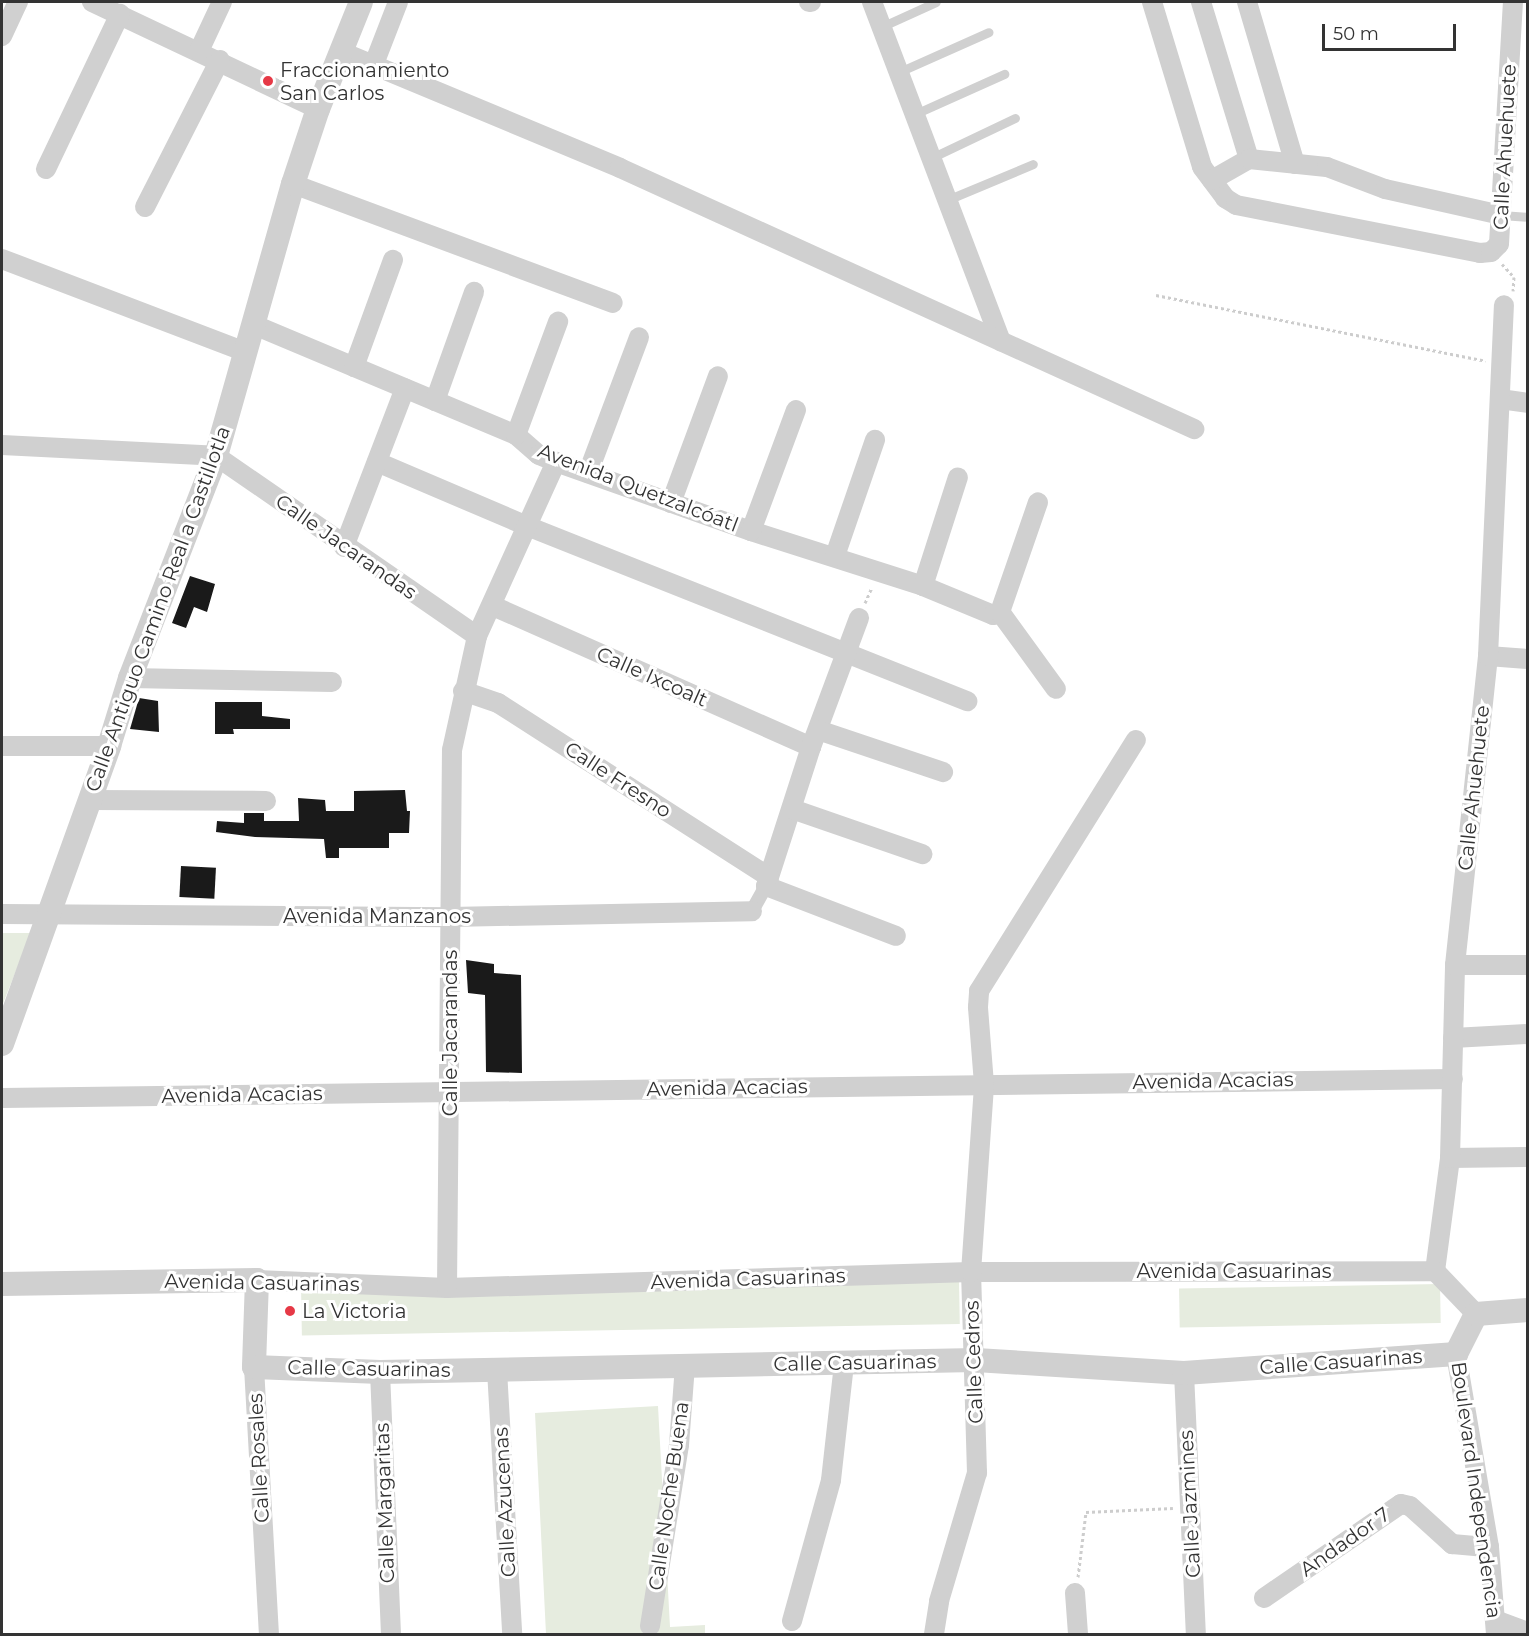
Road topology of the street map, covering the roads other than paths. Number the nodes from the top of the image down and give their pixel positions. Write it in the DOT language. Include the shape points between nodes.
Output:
graph roads {
  1 [pos="18,2"];
  2 [pos="222,2"];
  3 [pos="361,2"];
  4 [pos="398,2"];
  5 [pos="872,2"];
  6 [pos="936,2"];
  7 [pos="1152,2"];
  8 [pos="1201,2"];
  9 [pos="1247,2"];
  10 [pos="1513,2"];
  11 [pos="105,6"];
  12 [pos="882,27"];
  13 [pos="989,32"];
  14 [pos="2,36"];
  15 [pos="199,51"];
  16 [pos="342,51"];
  17 [pos="220,60"];
  18 [pos="374,64"];
  19 [pos="898,72"];
  20 [pos="1004,74"];
  21 [pos="318,109"];
  22 [pos="915,114"];
  23 [pos="1015,118"];
  24 [pos="931,158"];
  25 [pos="1249,159"];
  26 [pos="1033,164"];
  27 [pos="1295,164"];
  28 [pos="46,169"];
  29 [pos="1212,180"];
  30 [pos="293,184"];
  31 [pos="947,200"];
  32 [pos="145,207"];
  33 [pos="1501,215"];
  34 [pos="1527,217"];
  35 [pos="2,260"];
  36 [pos="393,260"];
  37 [pos="474,292"];
  38 [pos="613,303"];
  39 [pos="1504,305"];
  40 [pos="558,322"];
  41 [pos="252,324"];
  42 [pos="639,337"];
  43 [pos="1001,341"];
  44 [pos="245,352"];
  45 [pos="354,367"];
  46 [pos="718,376"];
  47 [pos="405,388"];
  48 [pos="1500,399"];
  49 [pos="435,400"];
  50 [pos="1527,403"];
  51 [pos="796,410"];
  52 [pos="1194,429"];
  53 [pos="516,435"];
  54 [pos="874,440"];
  55 [pos="2,446"];
  56 [pos="216,456"];
  57 [pos="377,462"];
  58 [pos="556,462"];
  59 [pos="588,473"];
  60 [pos="958,477"];
  61 [pos="1038,502"];
  62 [pos="671,503"];
  63 [pos="527,526"];
  64 [pos="751,531"];
  65 [pos="344,547"];
  66 [pos="835,556"];
  67 [pos="923,586"];
  68 [pos="493,606"];
  69 [pos="1000,612"];
  70 [pos="859,618"];
  71 [pos="477,636"];
  72 [pos="846,653"];
  73 [pos="1488,656"];
  74 [pos="1527,658"];
  75 [pos="130,678"];
  76 [pos="332,682"];
  77 [pos="1056,689"];
  78 [pos="463,691"];
  79 [pos="967,701"];
  80 [pos="815,739"];
  81 [pos="1136,740"];
  82 [pos="2,746"];
  83 [pos="109,746"];
  84 [pos="944,772"];
  85 [pos="89,800"];
  86 [pos="266,801"];
  87 [pos="792,808"];
  88 [pos="922,854"];
  89 [pos="768,881"];
  90 [pos="752,911"];
  91 [pos="2,914"];
  92 [pos="47,914"];
  93 [pos="450,917"];
  94 [pos="896,936"];
  95 [pos="1455,965"];
  96 [pos="1527,965"];
  97 [pos="1527,1035"];
  98 [pos="1453,1038"];
  99 [pos="2,1044"];
  100 [pos="1454,1079"];
  101 [pos="984,1084"];
  102 [pos="450,1092"];
  103 [pos="2,1098"];
  104 [pos="1527,1157"];
  105 [pos="1450,1158"];
  106 [pos="1435,1271"];
  107 [pos="971,1272"];
  108 [pos="257,1280"];
  109 [pos="2,1284"];
  110 [pos="447,1288"];
  111 [pos="1527,1310"];
  112 [pos="1476,1314"];
  113 [pos="1456,1354"];
  114 [pos="975,1360"];
  115 [pos="844,1364"];
  116 [pos="685,1366"];
  117 [pos="254,1367"];
  118 [pos="497,1370"];
  119 [pos="380,1372"];
  120 [pos="1184,1372"];
  121 [pos="1489,1547"];
  122 [pos="1075,1593"];
  123 [pos="1264,1598"];
  124 [pos="792,1621"];
  125 [pos="650,1626"];
  126 [pos="1496,1628"];
  127 [pos="1527,1632"];
  128 [pos="268,1635"];
  129 [pos="391,1635"];
  130 [pos="512,1635"];
  131 [pos="934,1635"];
  132 [pos="1077,1635"];
  133 [pos="1196,1635"];
  1 -- 14 [label="street"];
  2 -- 15 [label="street"];
  3 -- 16 [label="street, Calle Antiguo Camino Real a Castillotla"];
  4 -- 18 [label="street"];
  5 -- 12 [label="street"];
  6 -- 12 [label="lane"];
  7 -- 29 [label="street" via="1202,167"];
  8 -- 25 [label="street"];
  9 -- 27 [label="street"];
  10 -- 33 [label="street, Calle Ahuehuete"];
  11 -- 15 [label="street"];
  11 -- 28 [label="street"];
  12 -- 19 [label="street"];
  13 -- 19 [label="lane"];
  15 -- 17 [label="street"];
  16 -- 18 [label="street"];
  16 -- 21 [label="street, Calle Antiguo Camino Real a Castillotla"];
  17 -- 21 [label="street"];
  17 -- 32 [label="street"];
  18 -- 43 [label="street" via="620,168"];
  19 -- 22 [label="street"];
  20 -- 22 [label="lane"];
  21 -- 30 [label="street, Calle Antiguo Camino Real a Castillotla"];
  22 -- 24 [label="street"];
  23 -- 24 [label="lane"];
  24 -- 31 [label="street"];
  25 -- 27 [label="street"];
  25 -- 29 [label="street"];
  26 -- 31 [label="lane"];
  27 -- 33 [label="street" via="1327,167 1385,189"];
  29 -- 33 [label="street, Calle Ahuehuete" via="1225,198 1236,205 1480,253 1491,252 1499,244"];
  30 -- 38 [label="street"];
  30 -- 41 [label="street, Calle Antiguo Camino Real a Castillotla"];
  31 -- 43 [label="street"];
  33 -- 34 [label="lane"];
  35 -- 44 [label="street"];
  36 -- 45 [label="street"];
  37 -- 49 [label="street"];
  39 -- 48 [label="street, Calle Ahuehuete"];
  40 -- 53 [label="street"];
  41 -- 44 [label="street, Calle Antiguo Camino Real a Castillotla"];
  41 -- 45 [label="street, Avenida Quetzalcóatl"];
  42 -- 59 [label="street"];
  43 -- 52 [label="street"];
  44 -- 56 [label="street, Calle Antiguo Camino Real a Castillotla"];
  45 -- 47 [label="street, Avenida Quetzalcóatl"];
  46 -- 62 [label="street"];
  47 -- 49 [label="street, Avenida Quetzalcóatl"];
  47 -- 57 [label="street"];
  48 -- 50 [label="street"];
  48 -- 73 [label="street, Calle Ahuehuete"];
  49 -- 53 [label="street, Avenida Quetzalcóatl"];
  51 -- 64 [label="street"];
  53 -- 58 [label="street, Avenida Quetzalcóatl" via="539,455"];
  54 -- 66 [label="street"];
  55 -- 56 [label="street"];
  56 -- 65 [label="street, Calle Jacarandas"];
  56 -- 75 [label="street, Calle Antiguo Camino Real a Castillotla"];
  57 -- 63 [label="street"];
  57 -- 65 [label="street"];
  58 -- 59 [label="street, Avenida Quetzalcóatl"];
  58 -- 63 [label="street, Calle Jacarandas"];
  59 -- 62 [label="street, Avenida Quetzalcóatl"];
  60 -- 67 [label="street"];
  61 -- 69 [label="street"];
  62 -- 64 [label="street, Avenida Quetzalcóatl"];
  63 -- 68 [label="street, Calle Jacarandas"];
  63 -- 72 [label="street"];
  64 -- 66 [label="street, Avenida Quetzalcóatl"];
  65 -- 71 [label="street, Calle Jacarandas"];
  66 -- 67 [label="street, Avenida Quetzalcóatl"];
  67 -- 69 [label="street, Avenida Quetzalcóatl" via="993,615"];
  68 -- 71 [label="street, Calle Jacarandas"];
  68 -- 80 [label="street, Calle Ixcoalt"];
  69 -- 77 [label="street"];
  70 -- 72 [label="street"];
  71 -- 78 [label="street, Calle Jacarandas"];
  72 -- 79 [label="street"];
  72 -- 80 [label="street"];
  73 -- 74 [label="street"];
  73 -- 95 [label="street, Calle Ahuehuete"];
  75 -- 76 [label="street"];
  75 -- 83 [label="street, Calle Antiguo Camino Real a Castillotla"];
  78 -- 89 [label="street, Calle Fresno" via="498,704"];
  78 -- 93 [label="street, Calle Jacarandas" via="451,769"];
  80 -- 84 [label="street, Calle Ixcoalt"];
  80 -- 87 [label="street"];
  81 -- 101 [label="street, Calle Cedros" via="980,991"];
  82 -- 83 [label="street"];
  83 -- 85 [label="street, Calle Antiguo Camino Real a Castillotla"];
  85 -- 86 [label="street"];
  85 -- 92 [label="street, Calle Antiguo Camino Real a Castillotla"];
  87 -- 88 [label="street"];
  87 -- 89 [label="street"];
  89 -- 90 [label="street"];
  89 -- 94 [label="street, Calle Fresno"];
  90 -- 93 [label="street, Avenida Manzanos"];
  91 -- 92 [label="street, Avenida Manzanos"];
  92 -- 93 [label="street, Avenida Manzanos"];
  92 -- 99 [label="street, Calle Antiguo Camino Real a Castillotla"];
  93 -- 102 [label="street, Calle Jacarandas"];
  95 -- 96 [label="street"];
  95 -- 98 [label="street, Calle Ahuehuete"];
  97 -- 98 [label="street"];
  98 -- 100 [label="street, Calle Ahuehuete"];
  100 -- 101 [label="street, Avenida Acacias"];
  100 -- 105 [label="street, Calle Ahuehuete"];
  101 -- 102 [label="street, Avenida Acacias"];
  101 -- 107 [label="street, Calle Cedros"];
  102 -- 103 [label="street, Avenida Acacias"];
  102 -- 110 [label="street, Calle Jacarandas"];
  104 -- 105 [label="street"];
  105 -- 106 [label="street, Calle Ahuehuete"];
  106 -- 107 [label="street, Avenida Casuarinas"];
  106 -- 112 [label="street"];
  107 -- 110 [label="street, Avenida Casuarinas"];
  107 -- 114 [label="street, Calle Cedros"];
  108 -- 109 [label="street, Avenida Casuarinas"];
  108 -- 110 [label="street, Avenida Casuarinas"];
  108 -- 117 [label="street, Calle Rosales"];
  111 -- 112 [label="street"];
  112 -- 113 [label="street, Boulevard Independencia"];
  113 -- 120 [label="street, Calle Casuarinas"];
  113 -- 121 [label="street, Boulevard Independencia"];
  114 -- 115 [label="street, Calle Casuarinas"];
  114 -- 120 [label="street, Calle Casuarinas"];
  114 -- 131 [label="street, Calle Cedros" via="976,1473 939,1601"];
  115 -- 116 [label="street, Calle Casuarinas"];
  115 -- 124 [label="street" via="831,1480"];
  116 -- 118 [label="street, Calle Casuarinas"];
  116 -- 125 [label="street, Calle Noche Buena" via="679,1445"];
  117 -- 119 [label="street, Calle Casuarinas"];
  117 -- 128 [label="street, Calle Rosales"];
  118 -- 119 [label="street, Calle Casuarinas"];
  118 -- 130 [label="street, Calle Azucenas"];
  119 -- 129 [label="street, Calle Margaritas"];
  120 -- 133 [label="street, Calle Jazmines"];
  121 -- 123 [label="street, Andador 7" via="1452,1544 1410,1506 1401,1504"];
  121 -- 126 [label="street, Boulevard Independencia"];
  122 -- 132 [label="street"];
  126 -- 127 [label="street"];
}
